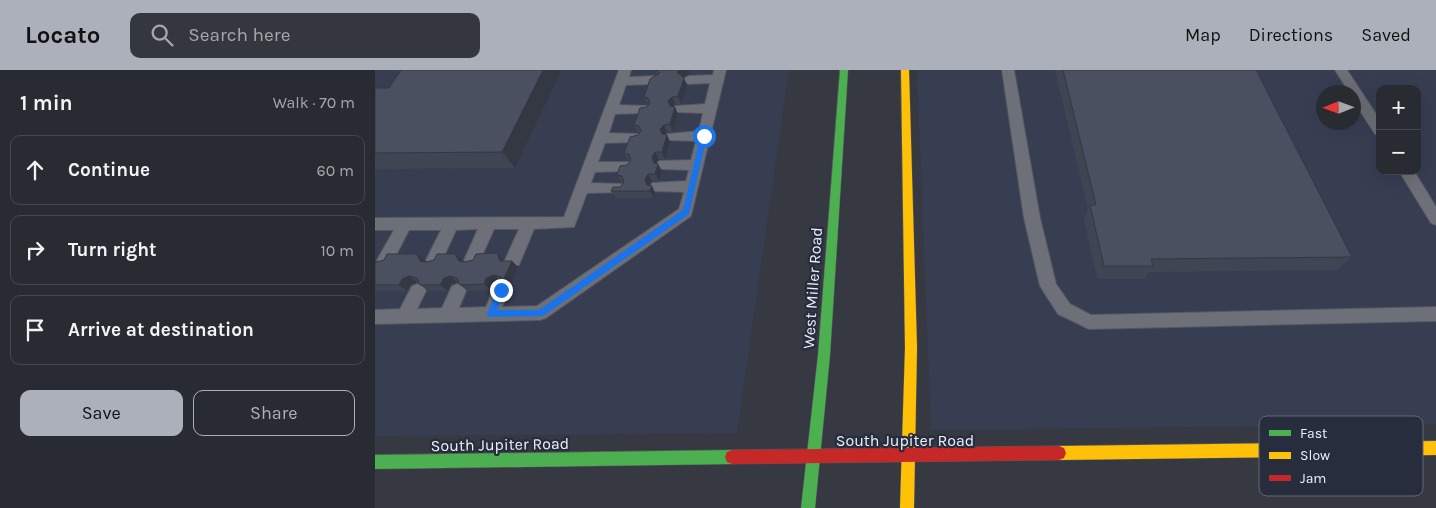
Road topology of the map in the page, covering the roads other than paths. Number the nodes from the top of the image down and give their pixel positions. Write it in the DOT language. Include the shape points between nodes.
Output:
graph roads {
  1 [pos="844,70"];
  2 [pos="905,70"];
  3 [pos="1008,70"];
  4 [pos="1341,70"];
  5 [pos="719,75"];
  6 [pos="623,76"];
  7 [pos="655,80"];
  8 [pos="688,80"];
  9 [pos="711,108"];
  10 [pos="645,109"];
  11 [pos="680,109"];
  12 [pos="611,110"];
  13 [pos="1379,130"];
  14 [pos="672,136"];
  15 [pos="704,136"];
  16 [pos="636,137"];
  17 [pos="600,138"];
  18 [pos="697,165"];
  19 [pos="626,166"];
  20 [pos="663,166"];
  21 [pos="589,167"];
  22 [pos="1408,175"];
  23 [pos="692,186"];
  24 [pos="657,187"];
  25 [pos="582,188"];
  26 [pos="619,188"];
  27 [pos="1436,219"];
  28 [pos="489,223"];
  29 [pos="529,223"];
  30 [pos="375,224"];
  31 [pos="405,224"];
  32 [pos="452,224"];
  33 [pos="385,260"];
  34 [pos="434,260"];
  35 [pos="472,260"];
  36 [pos="513,260"];
  37 [pos="501,290"];
  38 [pos="418,291"];
  39 [pos="458,291"];
  40 [pos="491,314"];
  41 [pos="1436,314"];
  42 [pos="447,315"];
  43 [pos="405,316"];
  44 [pos="375,317"];
  45 [pos="1423,448"];
  46 [pos="1436,448"];
  47 [pos="1259,451"];
  48 [pos="907,456"];
  49 [pos="813,457"];
  50 [pos="375,462"];
  51 [pos="808,508"];
  52 [pos="907,508"];
  1 -- 49 [label="main road, West Miller Road" via="824,355"];
  2 -- 48 [label="main road" via="911,348"];
  3 -- 41 [label="lane" via="1039,254 1048,286 1064,309 1089,322"];
  4 -- 13 [label="lane"];
  5 -- 8 [label="lane"];
  5 -- 9 [label="lane"];
  6 -- 7 [label="lane"];
  6 -- 12 [label="lane"];
  9 -- 11 [label="lane"];
  9 -- 15 [label="lane"];
  10 -- 12 [label="lane"];
  12 -- 17 [label="lane"];
  14 -- 15 [label="lane"];
  15 -- 18 [label="lane"];
  16 -- 17 [label="lane"];
  17 -- 21 [label="lane"];
  18 -- 20 [label="lane"];
  18 -- 23 [label="lane"];
  19 -- 21 [label="lane"];
  21 -- 25 [label="lane"];
  22 -- 27 [label="lane"];
  23 -- 24 [label="lane"];
  23 -- 40 [label="lane" via="686,212 540,313"];
  25 -- 26 [label="lane"];
  25 -- 29 [label="lane" via="569,223"];
  28 -- 29 [label="lane"];
  28 -- 32 [label="lane"];
  28 -- 35 [label="lane"];
  29 -- 36 [label="lane"];
  30 -- 31 [label="lane"];
  31 -- 32 [label="lane"];
  31 -- 33 [label="lane"];
  32 -- 34 [label="lane"];
  37 -- 40 [label="lane"];
  38 -- 43 [label="lane"];
  39 -- 42 [label="lane"];
  40 -- 42 [label="lane"];
  42 -- 43 [label="lane"];
  43 -- 44 [label="lane"];
  45 -- 46 [label="main road, South Jupiter Road"];
  47 -- 48 [label="main road, South Jupiter Road"];
  48 -- 49 [label="main road, South Jupiter Road"];
  48 -- 52 [label="main road"];
  49 -- 50 [label="main road, South Jupiter Road"];
  49 -- 51 [label="main road, West Miller Road"];
}
